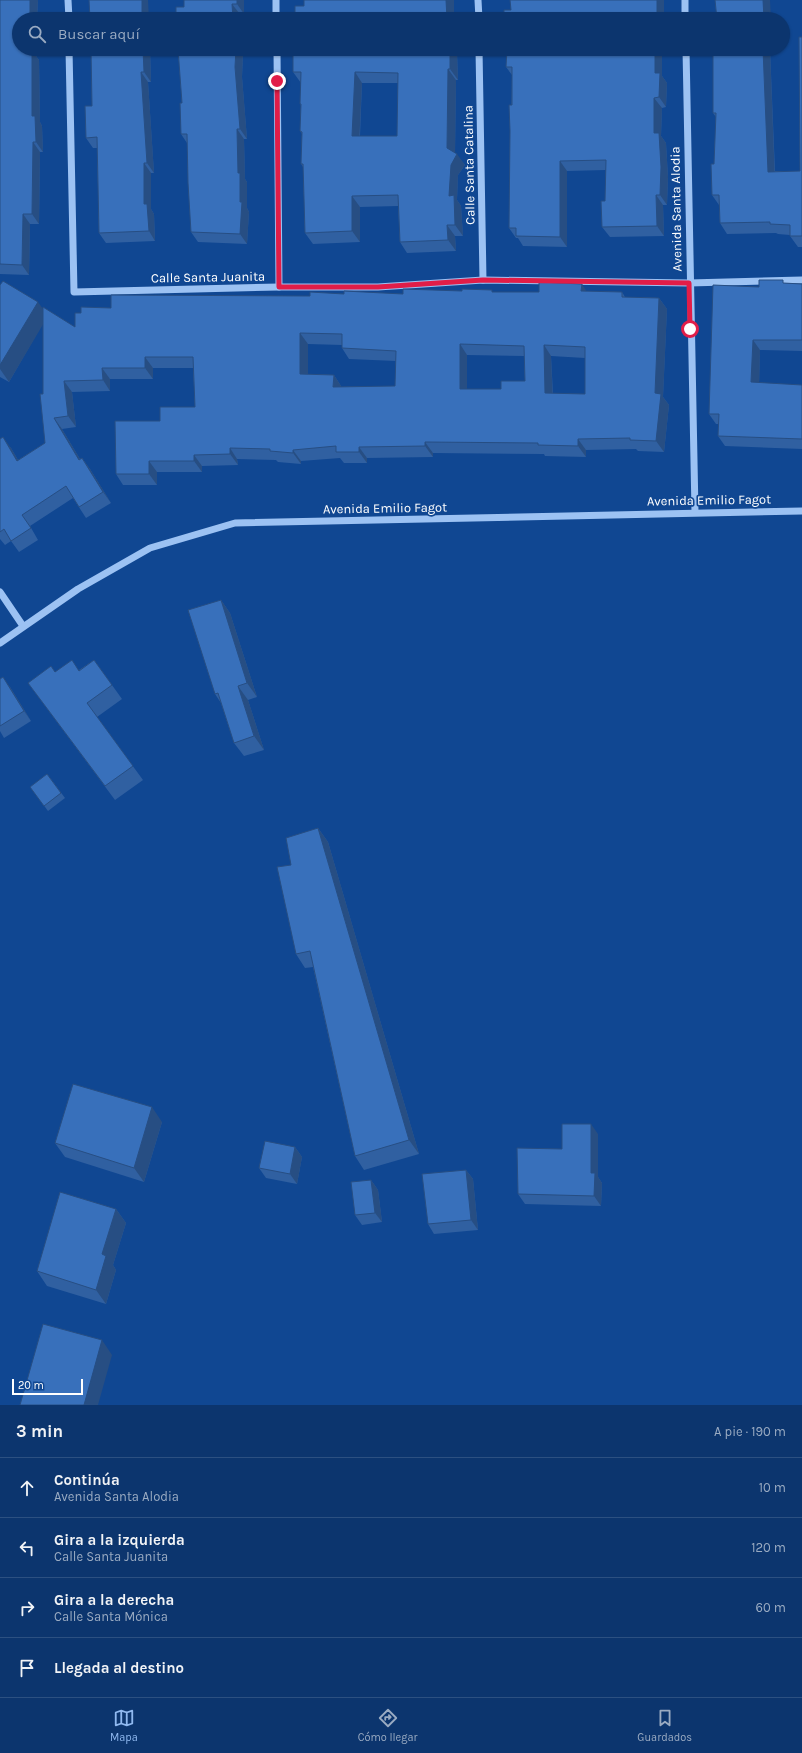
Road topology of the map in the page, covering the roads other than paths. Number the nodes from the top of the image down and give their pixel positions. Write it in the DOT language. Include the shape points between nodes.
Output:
graph roads {
  1 [pos="68,0"];
  2 [pos="276,0"];
  3 [pos="478,0"];
  4 [pos="685,0"];
  5 [pos="69,12"];
  6 [pos="276,12"];
  7 [pos="478,12"];
  8 [pos="685,12"];
  9 [pos="69,56"];
  10 [pos="277,56"];
  11 [pos="479,56"];
  12 [pos="686,56"];
  13 [pos="483,280"];
  14 [pos="802,280"];
  15 [pos="689,283"];
  16 [pos="279,287"];
  17 [pos="802,510"];
  18 [pos="695,512"];
  19 [pos="0,592"];
  20 [pos="23,626"];
  21 [pos="0,643"];
  1 -- 5 [label="street"];
  2 -- 6 [label="street"];
  3 -- 7 [label="street"];
  4 -- 8 [label="street"];
  9 -- 16 [label="street, Calle Santa Juanita" via="74,292"];
  10 -- 16 [label="street"];
  11 -- 13 [label="street, Calle Santa Catalina"];
  12 -- 15 [label="street, Avenida Santa Alodia"];
  13 -- 15 [label="street, Calle Santa Juanita"];
  13 -- 16 [label="street, Calle Santa Juanita" via="378,287"];
  14 -- 15 [label="street, Calle Santa Juanita"];
  15 -- 18 [label="street, Avenida Santa Alodia"];
  17 -- 18 [label="street, Avenida Emilio Fagot"];
  18 -- 20 [label="street, Avenida Emilio Fagot" via="235,523 150,548 78,589"];
  19 -- 20 [label="street"];
  20 -- 21 [label="street, Avenida Emilio Fagot"];
}
